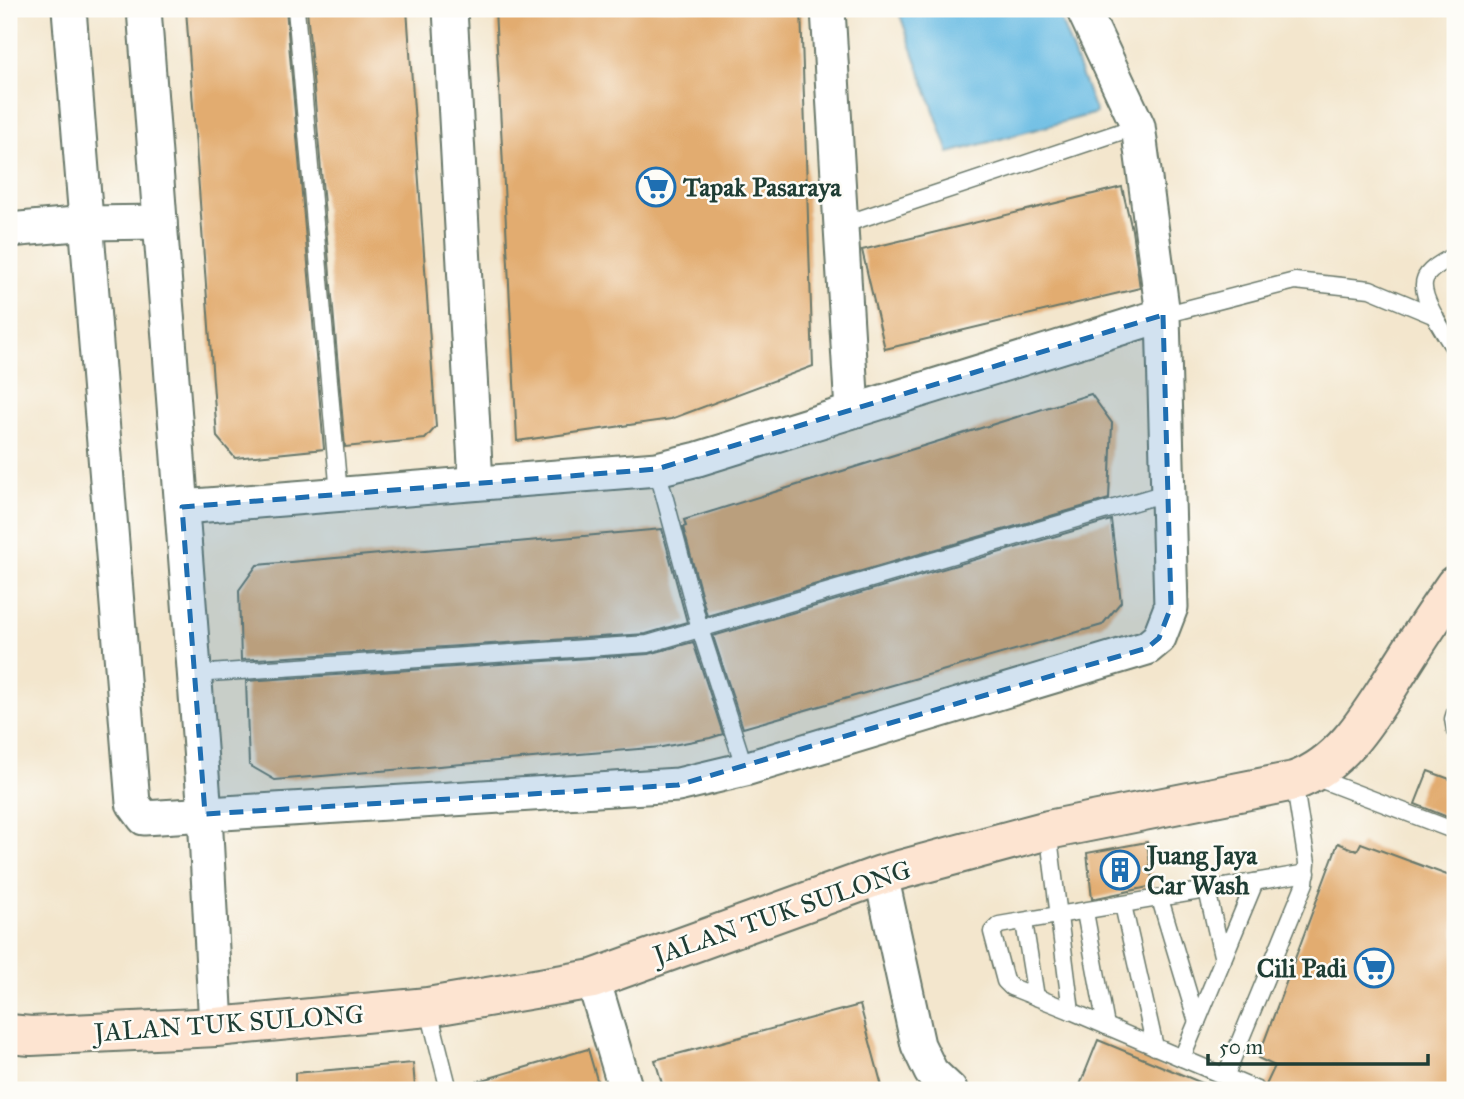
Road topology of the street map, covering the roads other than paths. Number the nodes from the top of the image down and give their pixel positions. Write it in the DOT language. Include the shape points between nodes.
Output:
graph roads {
  1 [pos="69,9"];
  2 [pos="144,9"];
  3 [pos="296,9"];
  4 [pos="450,9"];
  5 [pos="828,9"];
  6 [pos="1083,9"];
  7 [pos="1138,126"];
  8 [pos="160,222"];
  9 [pos="87,223"];
  10 [pos="842,225"];
  11 [pos="9,230"];
  12 [pos="1455,254"];
  13 [pos="1163,315"];
  14 [pos="1436,316"];
  15 [pos="1455,350"];
  16 [pos="852,411"];
  17 [pos="657,469"];
  18 [pos="476,483"];
  19 [pos="1169,492"];
  20 [pos="339,494"];
  21 [pos="182,506"];
  22 [pos="1445,606"];
  23 [pos="700,629"];
  24 [pos="194,674"];
  25 [pos="1455,713"];
  26 [pos="1455,730"];
  27 [pos="745,769"];
  28 [pos="1303,778"];
  29 [pos="205,814"];
  30 [pos="1048,830"];
  31 [pos="1455,831"];
  32 [pos="1307,873"];
  33 [pos="881,874"];
  34 [pos="1255,882"];
  35 [pos="1207,890"];
  36 [pos="1160,899"];
  37 [pos="1124,905"];
  38 [pos="1085,912"];
  39 [pos="1059,916"];
  40 [pos="1024,922"];
  41 [pos="1223,960"];
  42 [pos="593,979"];
  43 [pos="1036,997"];
  44 [pos="428,1007"];
  45 [pos="1071,1012"];
  46 [pos="1197,1022"];
  47 [pos="1106,1026"];
  48 [pos="216,1027"];
  49 [pos="9,1034"];
  50 [pos="1155,1046"];
  51 [pos="1182,1058"];
  52 [pos="1225,1077"];
  53 [pos="449,1090"];
  54 [pos="626,1090"];
  55 [pos="950,1090"];
  56 [pos="1257,1090"];
  1 -- 9 [label="street"];
  2 -- 8 [label="street"];
  3 -- 20 [label="lane"];
  4 -- 18 [label="street"];
  5 -- 10 [label="street"];
  6 -- 7 [label="street"];
  7 -- 10 [label="lane"];
  7 -- 13 [label="street"];
  8 -- 9 [label="street"];
  8 -- 21 [label="street"];
  9 -- 11 [label="street"];
  9 -- 29 [label="street" via="133,803 144,818"];
  10 -- 16 [label="street"];
  12 -- 14 [label="lane" via="1424,279 1423,295"];
  13 -- 14 [label="lane" via="1295,281 1370,289"];
  13 -- 16 [label="street"];
  13 -- 19 [label="street"];
  14 -- 15 [label="lane"];
  16 -- 17 [label="street"];
  17 -- 18 [label="street"];
  17 -- 23 [label="lane"];
  18 -- 20 [label="street"];
  19 -- 23 [label="lane"];
  19 -- 27 [label="street" via="1171,607 1159,638 1147,648"];
  20 -- 21 [label="street"];
  21 -- 24 [label="street"];
  22 -- 28 [label="street, JALAN TUK SULONG" via="1367,720 1333,759"];
  23 -- 24 [label="lane" via="648,644"];
  23 -- 27 [label="lane"];
  24 -- 29 [label="street"];
  25 -- 26 [label="lane"];
  27 -- 29 [label="street" via="678,785"];
  28 -- 30 [label="street, JALAN TUK SULONG"];
  28 -- 31 [label="lane"];
  28 -- 32 [label="lane"];
  29 -- 48 [label="street"];
  30 -- 33 [label="street, JALAN TUK SULONG"];
  30 -- 39 [label="lane"];
  32 -- 34 [label="lane"];
  32 -- 52 [label="lane"];
  33 -- 42 [label="street, JALAN TUK SULONG"];
  33 -- 55 [label="street" via="918,1045 931,1072"];
  34 -- 35 [label="lane"];
  34 -- 41 [label="lane"];
  35 -- 36 [label="lane"];
  35 -- 41 [label="lane"];
  36 -- 37 [label="lane"];
  36 -- 46 [label="lane"];
  37 -- 38 [label="lane"];
  37 -- 50 [label="lane"];
  38 -- 39 [label="lane"];
  38 -- 47 [label="lane"];
  39 -- 40 [label="lane"];
  39 -- 45 [label="lane"];
  40 -- 43 [label="lane"];
  40 -- 43 [label="lane" via="999,925 992,932 1005,981"];
  41 -- 46 [label="lane"];
  42 -- 44 [label="street, JALAN TUK SULONG"];
  42 -- 54 [label="street"];
  43 -- 45 [label="lane"];
  44 -- 48 [label="street, JALAN TUK SULONG"];
  44 -- 53 [label="lane"];
  45 -- 47 [label="lane"];
  46 -- 51 [label="lane"];
  47 -- 50 [label="lane"];
  48 -- 49 [label="street, JALAN TUK SULONG"];
  50 -- 51 [label="lane"];
  51 -- 52 [label="lane"];
  52 -- 56 [label="lane"];
}
